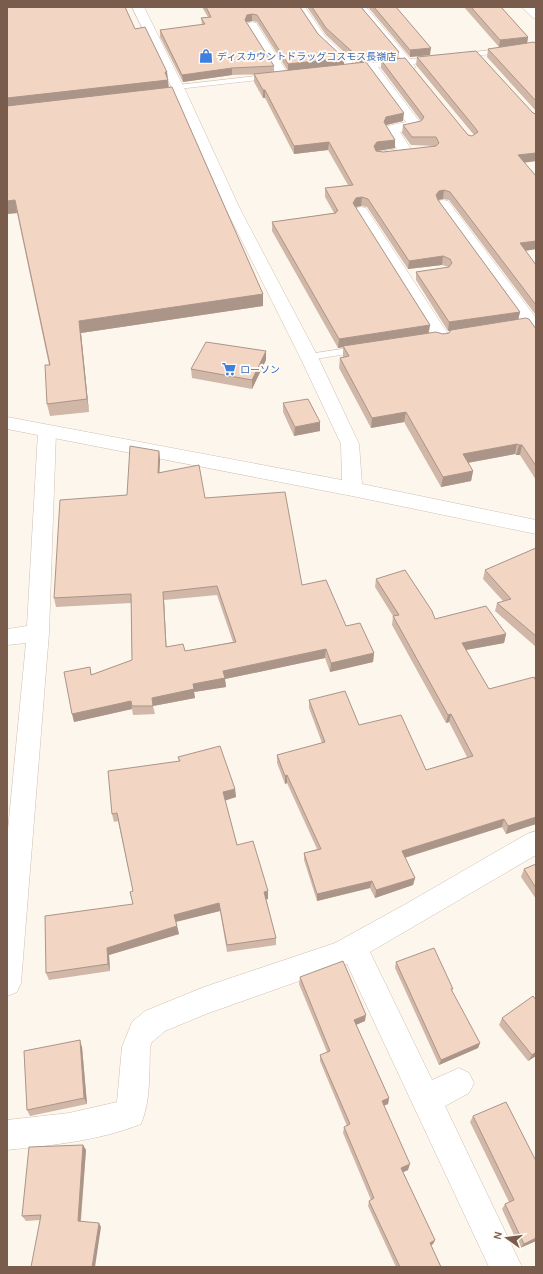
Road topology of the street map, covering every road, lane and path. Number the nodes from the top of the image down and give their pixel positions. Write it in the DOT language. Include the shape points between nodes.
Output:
graph roads {
  1 [pos="138,7"];
  2 [pos="302,7"];
  3 [pos="528,7"];
  4 [pos="363,8"];
  5 [pos="536,15"];
  6 [pos="252,26"];
  7 [pos="536,46"];
  8 [pos="408,62"];
  9 [pos="371,66"];
  10 [pos="418,74"];
  11 [pos="287,75"];
  12 [pos="177,92"];
  13 [pos="382,155"];
  14 [pos="426,206"];
  15 [pos="361,211"];
  16 [pos="528,323"];
  17 [pos="438,337"];
  18 [pos="371,348"];
  19 [pos="309,357"];
  20 [pos="7,423"];
  21 [pos="47,432"];
  22 [pos="352,489"];
  23 [pos="536,527"];
  24 [pos="38,633"];
  25 [pos="7,637"];
  26 [pos="536,842"];
  27 [pos="353,946"];
  28 [pos="7,983"];
  29 [pos="459,1083"];
  30 [pos="426,1099"];
  31 [pos="7,1135"];
  32 [pos="506,1267"];
  1 -- 12 [label="street"];
  2 -- 9 [label="lane" via="322,38 350,68"];
  3 -- 5 [label="street"];
  4 -- 8 [label="lane"];
  6 -- 11 [label="street"];
  7 -- 8 [label="lane" via="481,57 451,57"];
  8 -- 9 [label="lane"];
  8 -- 10 [label="lane"];
  9 -- 13 [label="street" via="415,125 392,129 412,151"];
  11 -- 12 [label="lane"];
  12 -- 19 [label="street" via="233,209"];
  14 -- 16 [label="street" via="451,203"];
  15 -- 17 [label="street" via="409,275"];
  18 -- 19 [label="lane"];
  19 -- 22 [label="street" via="350,444"];
  20 -- 21 [label="street"];
  21 -- 22 [label="street"];
  21 -- 24 [label="street"];
  22 -- 23 [label="street"];
  24 -- 25 [label="street"];
  24 -- 28 [label="street"];
  26 -- 27 [label="street"];
  27 -- 30 [label="street"];
  27 -- 31 [label="street" via="342,953 155,1021 142,1032 136,1047 130,1113 84,1126"];
  29 -- 30 [label="street"];
  30 -- 32 [label="street"];
}
